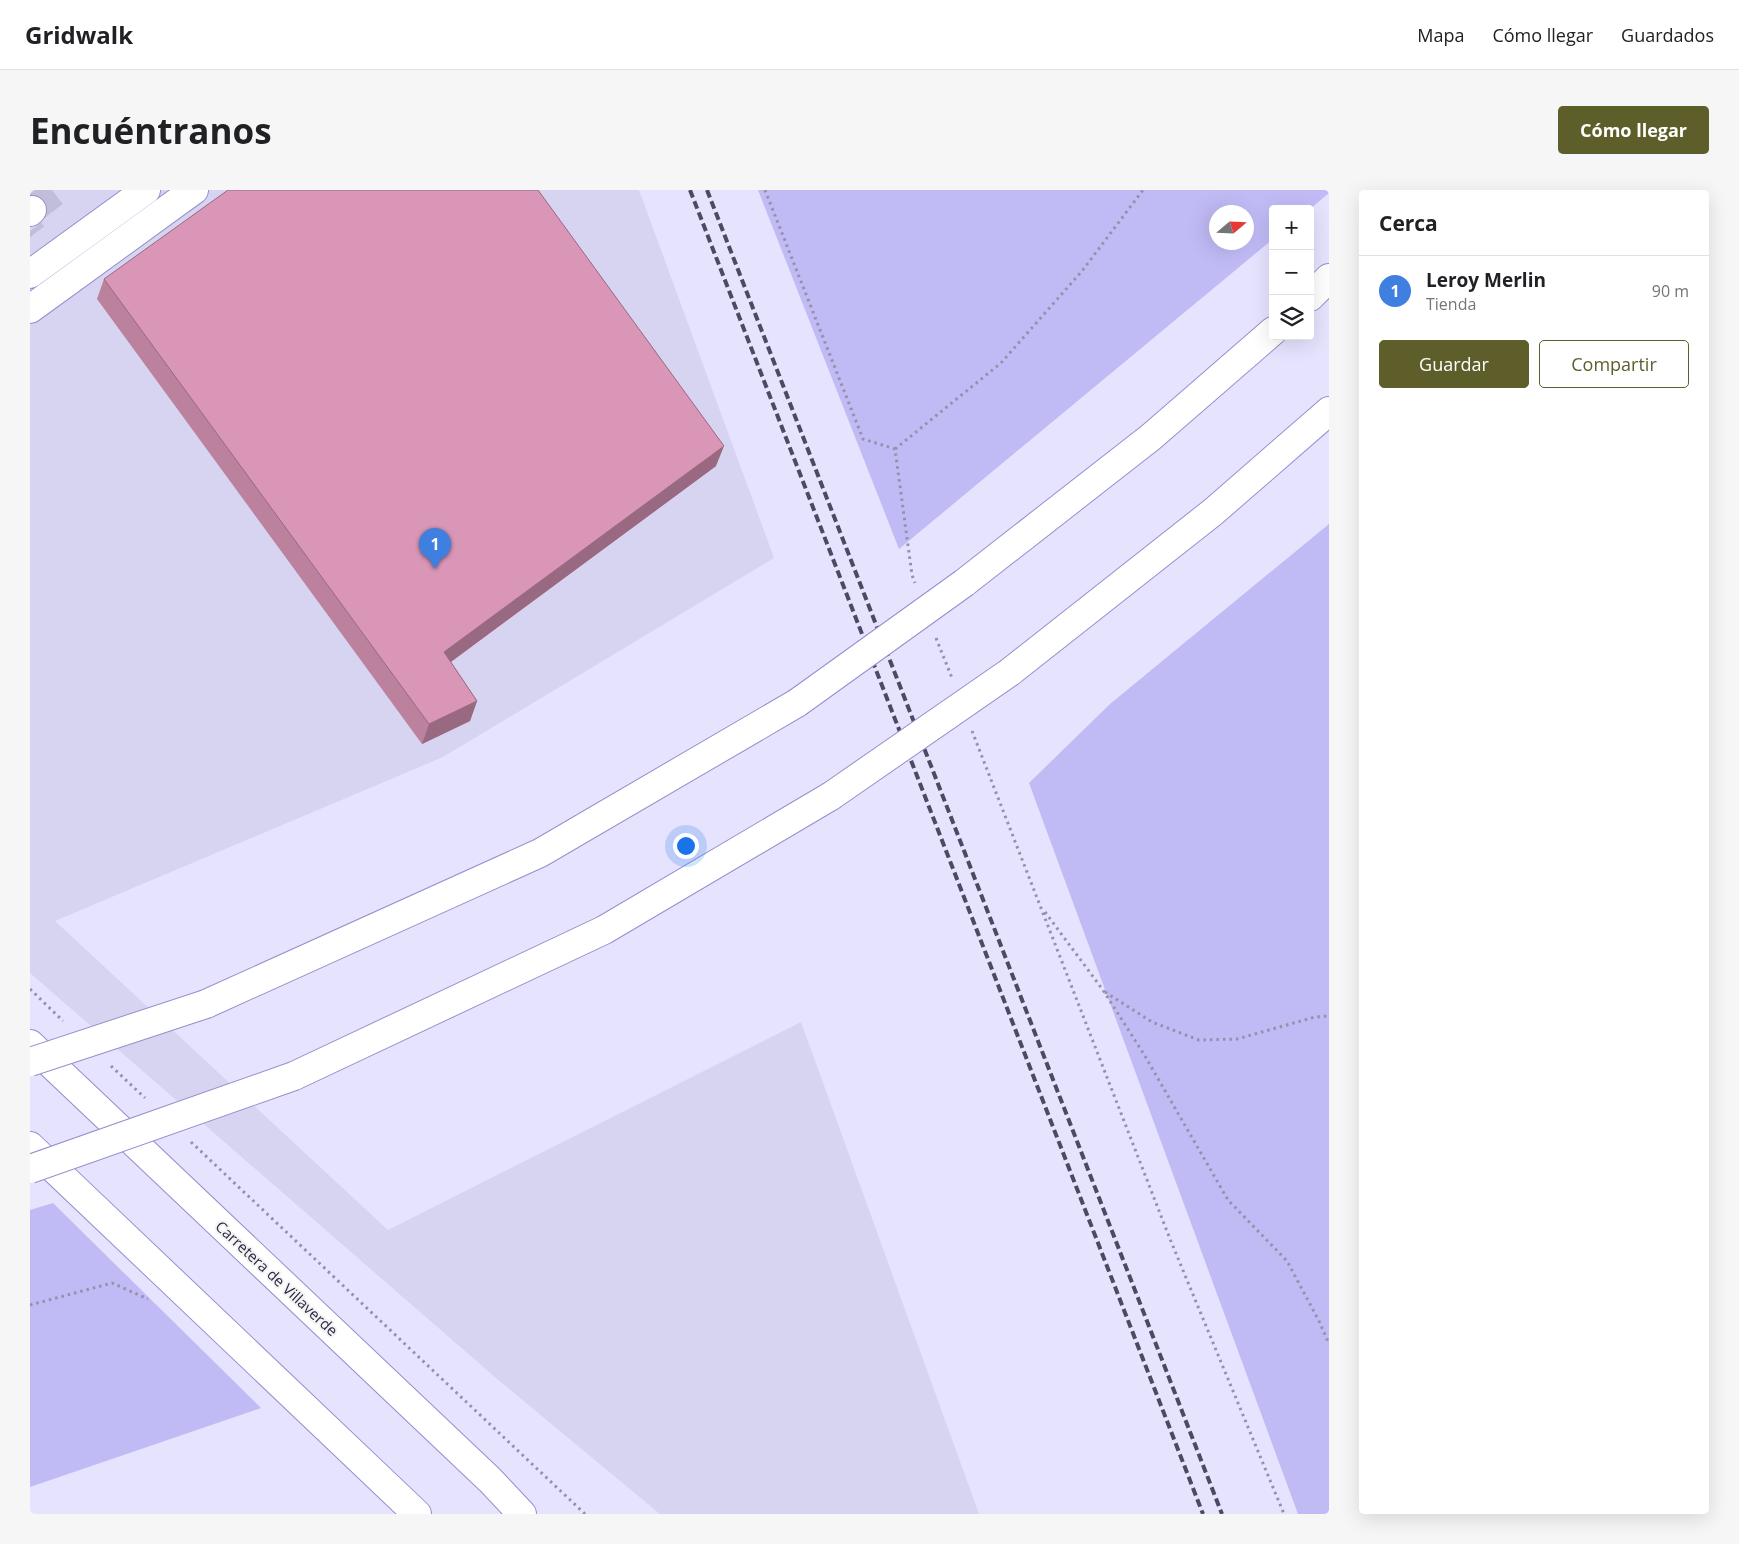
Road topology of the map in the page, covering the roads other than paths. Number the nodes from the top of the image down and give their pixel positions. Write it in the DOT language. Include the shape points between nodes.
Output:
graph roads {
  1 [pos="146,190"];
  2 [pos="194,190"];
  3 [pos="30,274"];
  4 [pos="1329,278"];
  5 [pos="1312,295"];
  6 [pos="30,309"];
  7 [pos="1269,334"];
  8 [pos="1329,411"];
  9 [pos="30,1044"];
  10 [pos="30,1062"];
  11 [pos="30,1146"];
  12 [pos="30,1169"];
  13 [pos="490,1480"];
  14 [pos="417,1514"];
  15 [pos="522,1514"];
  16 [pos="532,1514"];
  1 -- 3 [label="main road"];
  2 -- 6 [label="main road"];
  4 -- 5 [label="main road"];
  7 -- 10 [label="main road, bridge" via="1151,437 964,583 798,703 540,853 206,1004"];
  8 -- 12 [label="main road, bridge" via="1213,512 1010,672 831,796 604,930 294,1076"];
  9 -- 13 [label="main road, Carretera de Villaverde"];
  11 -- 14 [label="main road"];
  13 -- 15 [label="main road, Carretera de Villaverde"];
  13 -- 16 [label="main road"];
}
